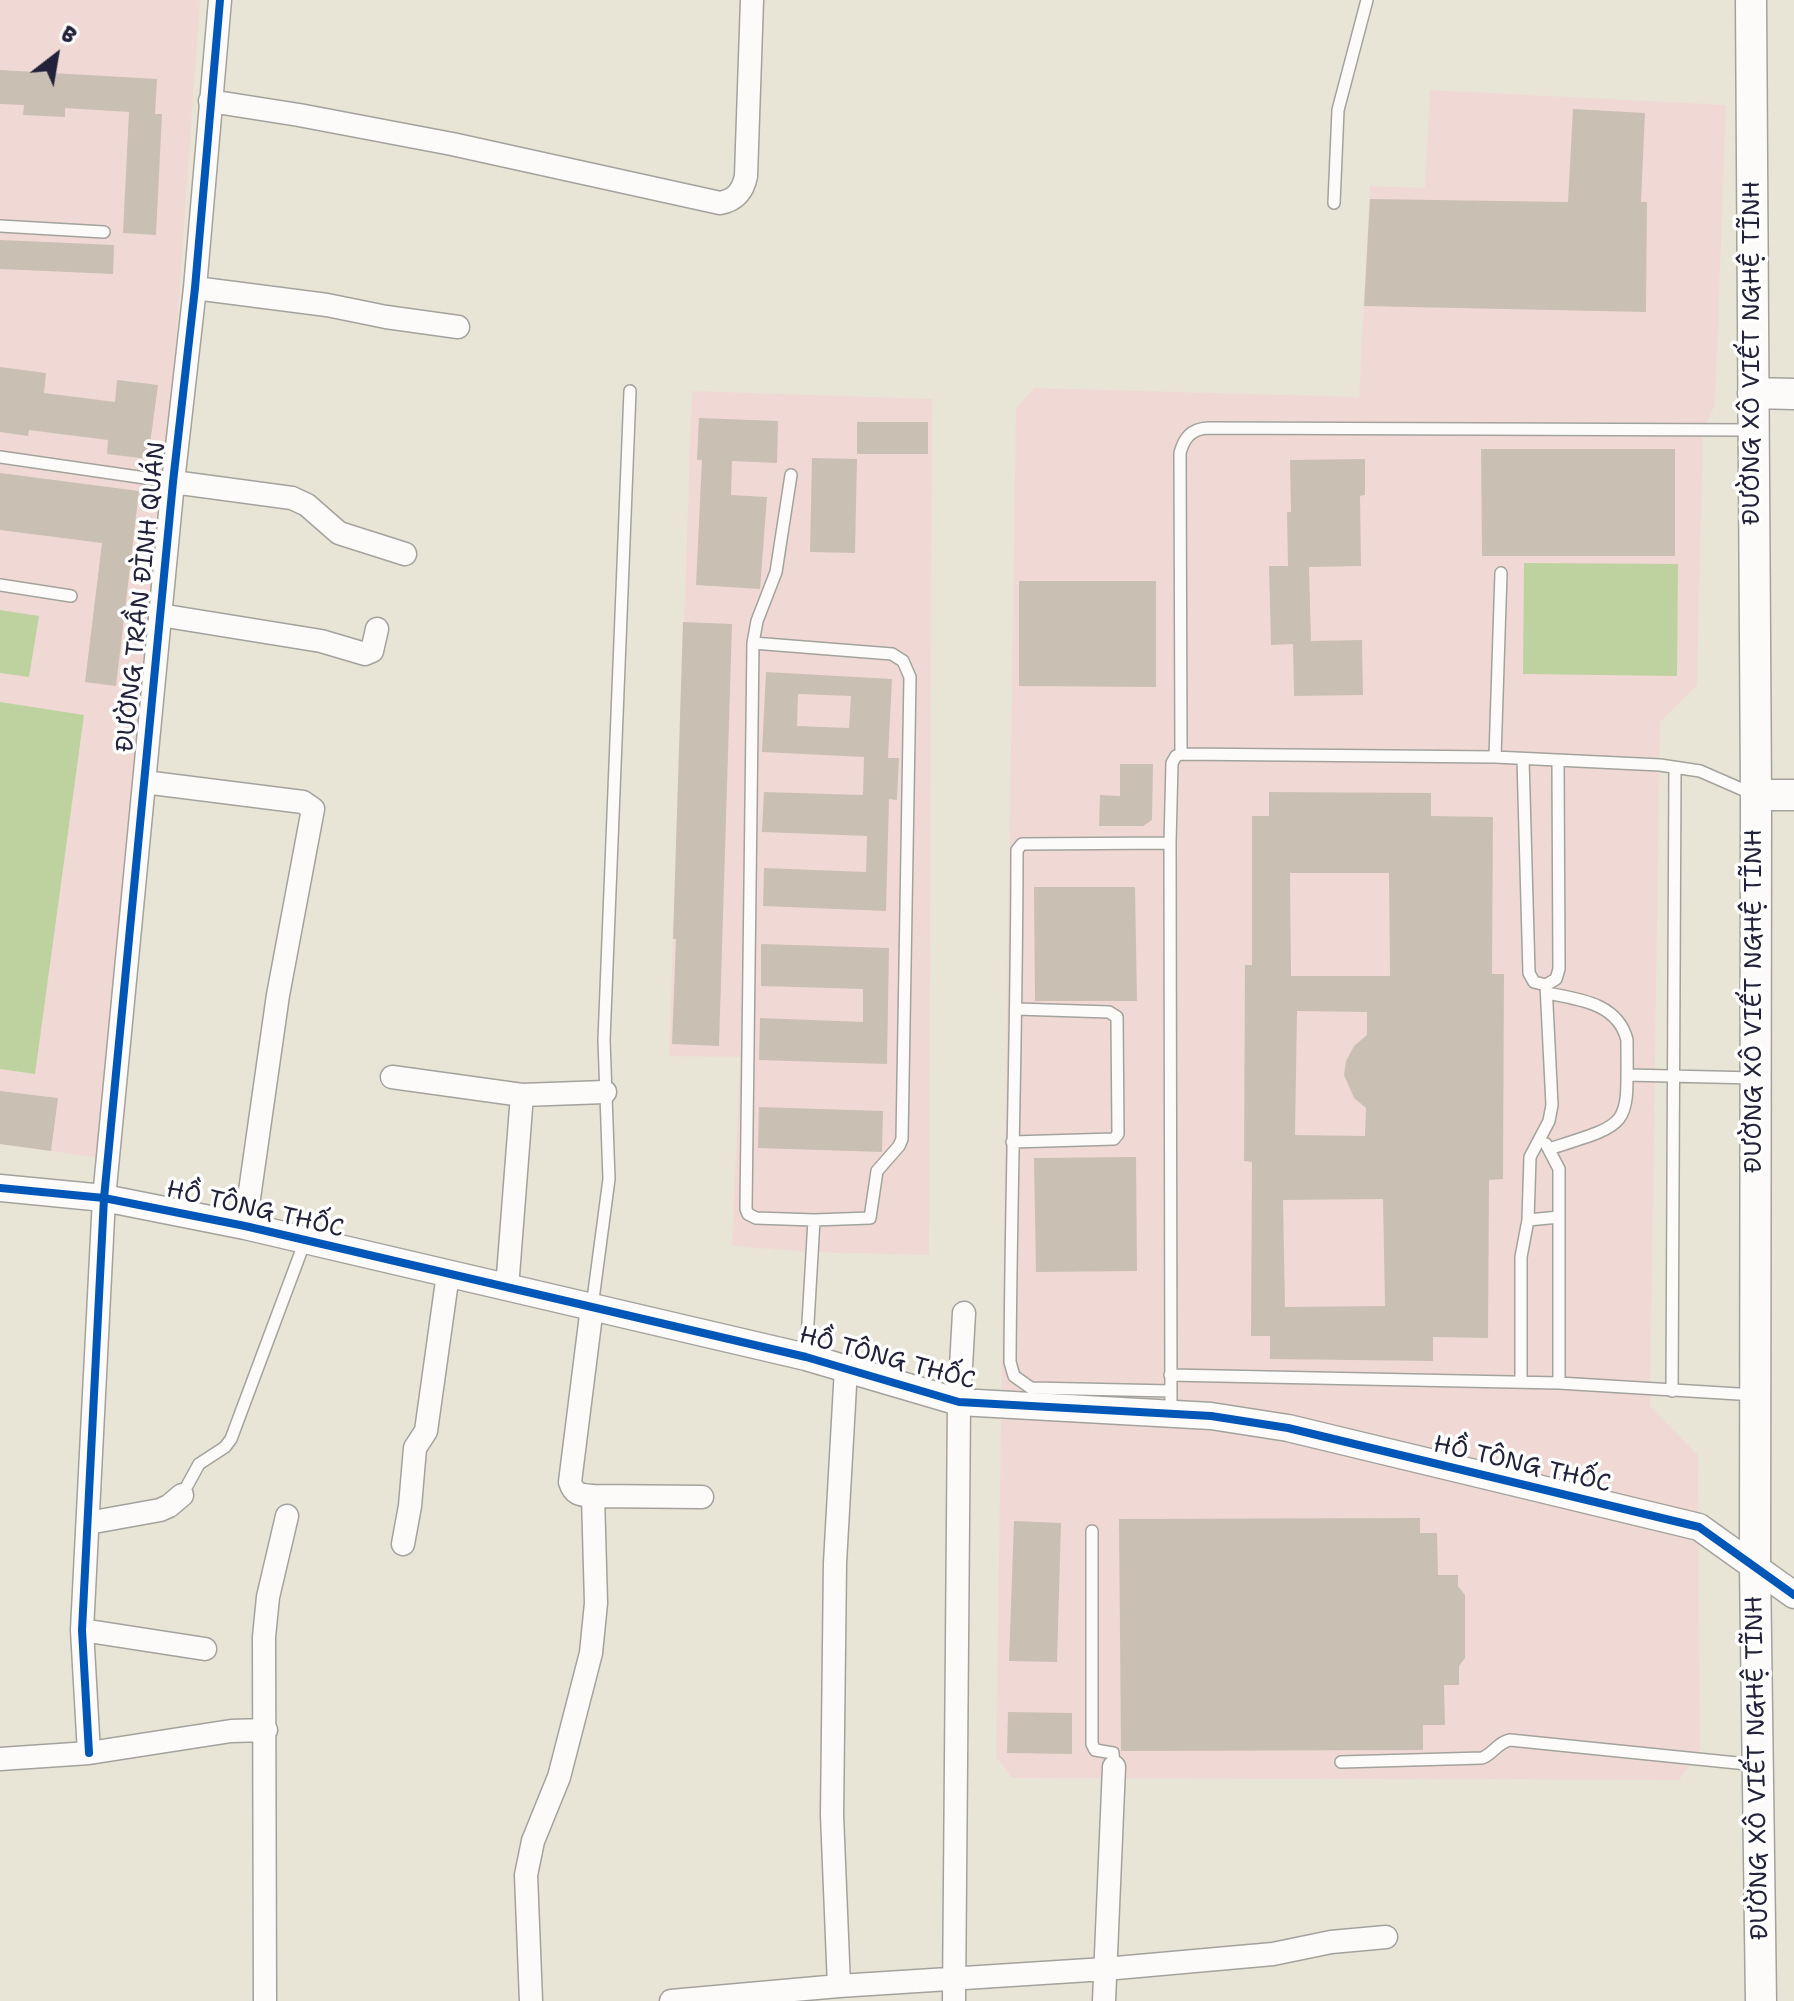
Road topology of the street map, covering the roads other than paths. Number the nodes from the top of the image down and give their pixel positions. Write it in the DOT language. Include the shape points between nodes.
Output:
graph roads {
  1 [pos="220,0"];
  2 [pos="752,0"];
  3 [pos="1367,0"];
  4 [pos="1751,0"];
  5 [pos="210,101"];
  6 [pos="1334,203"];
  7 [pos="0,226"];
  8 [pos="104,232"];
  9 [pos="195,288"];
  10 [pos="458,327"];
  11 [pos="630,391"];
  12 [pos="1753,393"];
  13 [pos="1794,394"];
  14 [pos="1753,430"];
  15 [pos="0,457"];
  16 [pos="791,475"];
  17 [pos="173,482"];
  18 [pos="405,554"];
  19 [pos="1501,573"];
  20 [pos="0,585"];
  21 [pos="71,596"];
  22 [pos="160,615"];
  23 [pos="377,629"];
  24 [pos="753,643"];
  25 [pos="1181,754"];
  26 [pos="1495,757"];
  27 [pos="1523,759"];
  28 [pos="1558,761"];
  29 [pos="1675,768"];
  30 [pos="144,782"];
  31 [pos="1756,795"];
  32 [pos="1794,795"];
  33 [pos="1170,843"];
  34 [pos="1547,989"];
  35 [pos="1017,1009"];
  36 [pos="1627,1075"];
  37 [pos="1675,1076"];
  38 [pos="392,1077"];
  39 [pos="1754,1078"];
  40 [pos="605,1092"];
  41 [pos="522,1095"];
  42 [pos="1540,1137"];
  43 [pos="1012,1142"];
  44 [pos="1549,1149"];
  45 [pos="0,1188"];
  46 [pos="104,1198"];
  47 [pos="1559,1217"];
  48 [pos="814,1220"];
  49 [pos="1528,1220"];
  50 [pos="245,1226"];
  51 [pos="305,1241"];
  52 [pos="448,1274"];
  53 [pos="507,1288"];
  54 [pos="592,1307"];
  55 [pos="964,1313"];
  56 [pos="806,1357"];
  57 [pos="846,1368"];
  58 [pos="1170,1375"];
  59 [pos="1521,1382"];
  60 [pos="1559,1383"];
  61 [pos="1672,1391"];
  62 [pos="1756,1395"];
  63 [pos="959,1402"];
  64 [pos="1171,1402"];
  65 [pos="182,1495"];
  66 [pos="593,1496"];
  67 [pos="702,1497"];
  68 [pos="287,1516"];
  69 [pos="88,1523"];
  70 [pos="1092,1531"];
  71 [pos="403,1544"];
  72 [pos="1755,1567"];
  73 [pos="1794,1595"];
  74 [pos="82,1630"];
  75 [pos="205,1649"];
  76 [pos="266,1730"];
  77 [pos="89,1753"];
  78 [pos="0,1759"];
  79 [pos="1341,1762"];
  80 [pos="1757,1765"];
  81 [pos="1114,1767"];
  82 [pos="1386,1937"];
  83 [pos="1105,1969"];
  84 [pos="839,1986"];
  85 [pos="954,1990"];
  86 [pos="777,1997"];
  87 [pos="265,2001"];
  88 [pos="531,2001"];
  89 [pos="671,2001"];
  90 [pos="1104,2001"];
  91 [pos="1761,2001"];
  1 -- 5 [label="street, ĐƯỜNG TRẦN ĐÌNH QUÁN"];
  2 -- 5 [label="street" via="746,176 741,191 726,202 452,144"];
  3 -- 6 [label="lane" via="1338,110"];
  4 -- 12 [label="main road, ĐƯỜNG XÔ VIẾT NGHỆ TĨNH"];
  5 -- 9 [label="street, ĐƯỜNG TRẦN ĐÌNH QUÁN"];
  7 -- 8 [label="lane"];
  9 -- 10 [label="street"];
  9 -- 17 [label="street, ĐƯỜNG TRẦN ĐÌNH QUÁN"];
  11 -- 40 [label="lane"];
  12 -- 13 [label="main road"];
  12 -- 14 [label="main road, ĐƯỜNG XÔ VIẾT NGHỆ TĨNH"];
  14 -- 25 [label="lane" via="1194,431 1180,453"];
  14 -- 31 [label="main road, ĐƯỜNG XÔ VIẾT NGHỆ TĨNH"];
  15 -- 17 [label="lane"];
  16 -- 24 [label="lane" via="776,572"];
  17 -- 18 [label="street" via="292,498 339,533"];
  17 -- 22 [label="street, ĐƯỜNG TRẦN ĐÌNH QUÁN"];
  19 -- 26 [label="lane"];
  20 -- 21 [label="lane"];
  22 -- 23 [label="street" via="321,641 365,654 372,651"];
  22 -- 30 [label="street, ĐƯỜNG TRẦN ĐÌNH QUÁN"];
  24 -- 48 [label="lane" via="746,1209 756,1218"];
  24 -- 48 [label="lane" via="886,653 903,661 910,677 902,1139 877,1171 870,1218"];
  25 -- 26 [label="lane"];
  25 -- 33 [label="lane" via="1172,763"];
  26 -- 27 [label="lane"];
  27 -- 28 [label="lane"];
  27 -- 34 [label="lane" via="1529,973"];
  28 -- 29 [label="lane"];
  28 -- 34 [label="lane" via="1559,969"];
  29 -- 31 [label="lane" via="1700,771"];
  29 -- 37 [label="lane"];
  30 -- 46 [label="street, ĐƯỜNG TRẦN ĐÌNH QUÁN"];
  30 -- 50 [label="street" via="303,802 313,809 278,995"];
  31 -- 32 [label="main road"];
  31 -- 39 [label="main road, ĐƯỜNG XÔ VIẾT NGHỆ TĨNH"];
  33 -- 35 [label="lane" via="1019,846"];
  33 -- 58 [label="lane"];
  34 -- 36 [label="lane" via="1612,1014 1625,1030"];
  34 -- 42 [label="lane" via="1552,1105"];
  35 -- 43 [label="lane"];
  35 -- 43 [label="lane" via="1109,1012 1117,1017 1118,1134 1114,1139"];
  36 -- 37 [label="lane"];
  36 -- 44 [label="lane" via="1625,1110 1612,1127"];
  37 -- 39 [label="lane"];
  37 -- 61 [label="lane"];
  38 -- 41 [label="street"];
  39 -- 62 [label="main road, ĐƯỜNG XÔ VIẾT NGHỆ TĨNH"];
  40 -- 41 [label="street"];
  40 -- 54 [label="lane" via="609,1179"];
  41 -- 53 [label="street"];
  42 -- 44 [label="lane"];
  42 -- 49 [label="lane" via="1530,1157"];
  43 -- 64 [label="lane" via="1014,1376 1039,1389"];
  44 -- 47 [label="lane" via="1559,1169"];
  45 -- 46 [label="street, HỒ TÔNG THỐC"];
  46 -- 50 [label="street, HỒ TÔNG THỐC"];
  46 -- 69 [label="street, ĐƯỜNG TRẦN ĐÌNH QUÁN"];
  47 -- 49 [label="lane"];
  47 -- 60 [label="lane"];
  48 -- 56 [label="lane"];
  49 -- 59 [label="lane" via="1521,1257"];
  50 -- 51 [label="street, HỒ TÔNG THỐC"];
  51 -- 52 [label="street, HỒ TÔNG THỐC"];
  51 -- 65 [label="lane" via="231,1439 199,1464"];
  52 -- 53 [label="street, HỒ TÔNG THỐC"];
  52 -- 71 [label="street" via="426,1431 415,1448"];
  53 -- 54 [label="street, HỒ TÔNG THỐC"];
  54 -- 56 [label="street, HỒ TÔNG THỐC"];
  54 -- 66 [label="street" via="570,1482 577,1494"];
  55 -- 63 [label="street"];
  56 -- 57 [label="street, HỒ TÔNG THỐC"];
  57 -- 63 [label="street, HỒ TÔNG THỐC"];
  57 -- 84 [label="street" via="835,1563 832,1815"];
  58 -- 59 [label="lane"];
  58 -- 64 [label="lane"];
  59 -- 60 [label="lane"];
  60 -- 61 [label="lane"];
  61 -- 62 [label="lane"];
  62 -- 72 [label="main road, ĐƯỜNG XÔ VIẾT NGHỆ TĨNH"];
  63 -- 64 [label="street, HỒ TÔNG THỐC"];
  63 -- 85 [label="street"];
  64 -- 72 [label="street, HỒ TÔNG THỐC" via="1699,1527"];
  65 -- 69 [label="street" via="160,1510"];
  66 -- 67 [label="street"];
  66 -- 88 [label="street" via="596,1603 591,1653 559,1777 533,1841 526,1875"];
  68 -- 76 [label="street" via="265,1616"];
  69 -- 74 [label="street, ĐƯỜNG TRẦN ĐÌNH QUÁN"];
  70 -- 81 [label="lane" via="1092,1744 1095,1750 1113,1753"];
  72 -- 73 [label="street, HỒ TÔNG THỐC"];
  72 -- 80 [label="main road, ĐƯỜNG XÔ VIẾT NGHỆ TĨNH"];
  74 -- 75 [label="street"];
  74 -- 77 [label="street, ĐƯỜNG TRẦN ĐÌNH QUÁN"];
  76 -- 77 [label="street"];
  76 -- 87 [label="street"];
  77 -- 78 [label="street"];
  79 -- 80 [label="lane" via="1482,1758 1510,1740"];
  80 -- 91 [label="main road, ĐƯỜNG XÔ VIẾT NGHỆ TĨNH"];
  81 -- 83 [label="street"];
  82 -- 83 [label="street" via="1273,1954"];
  83 -- 85 [label="street"];
  83 -- 90 [label="street"];
  84 -- 85 [label="street"];
  84 -- 86 [label="street"];
  86 -- 89 [label="street"];
}
